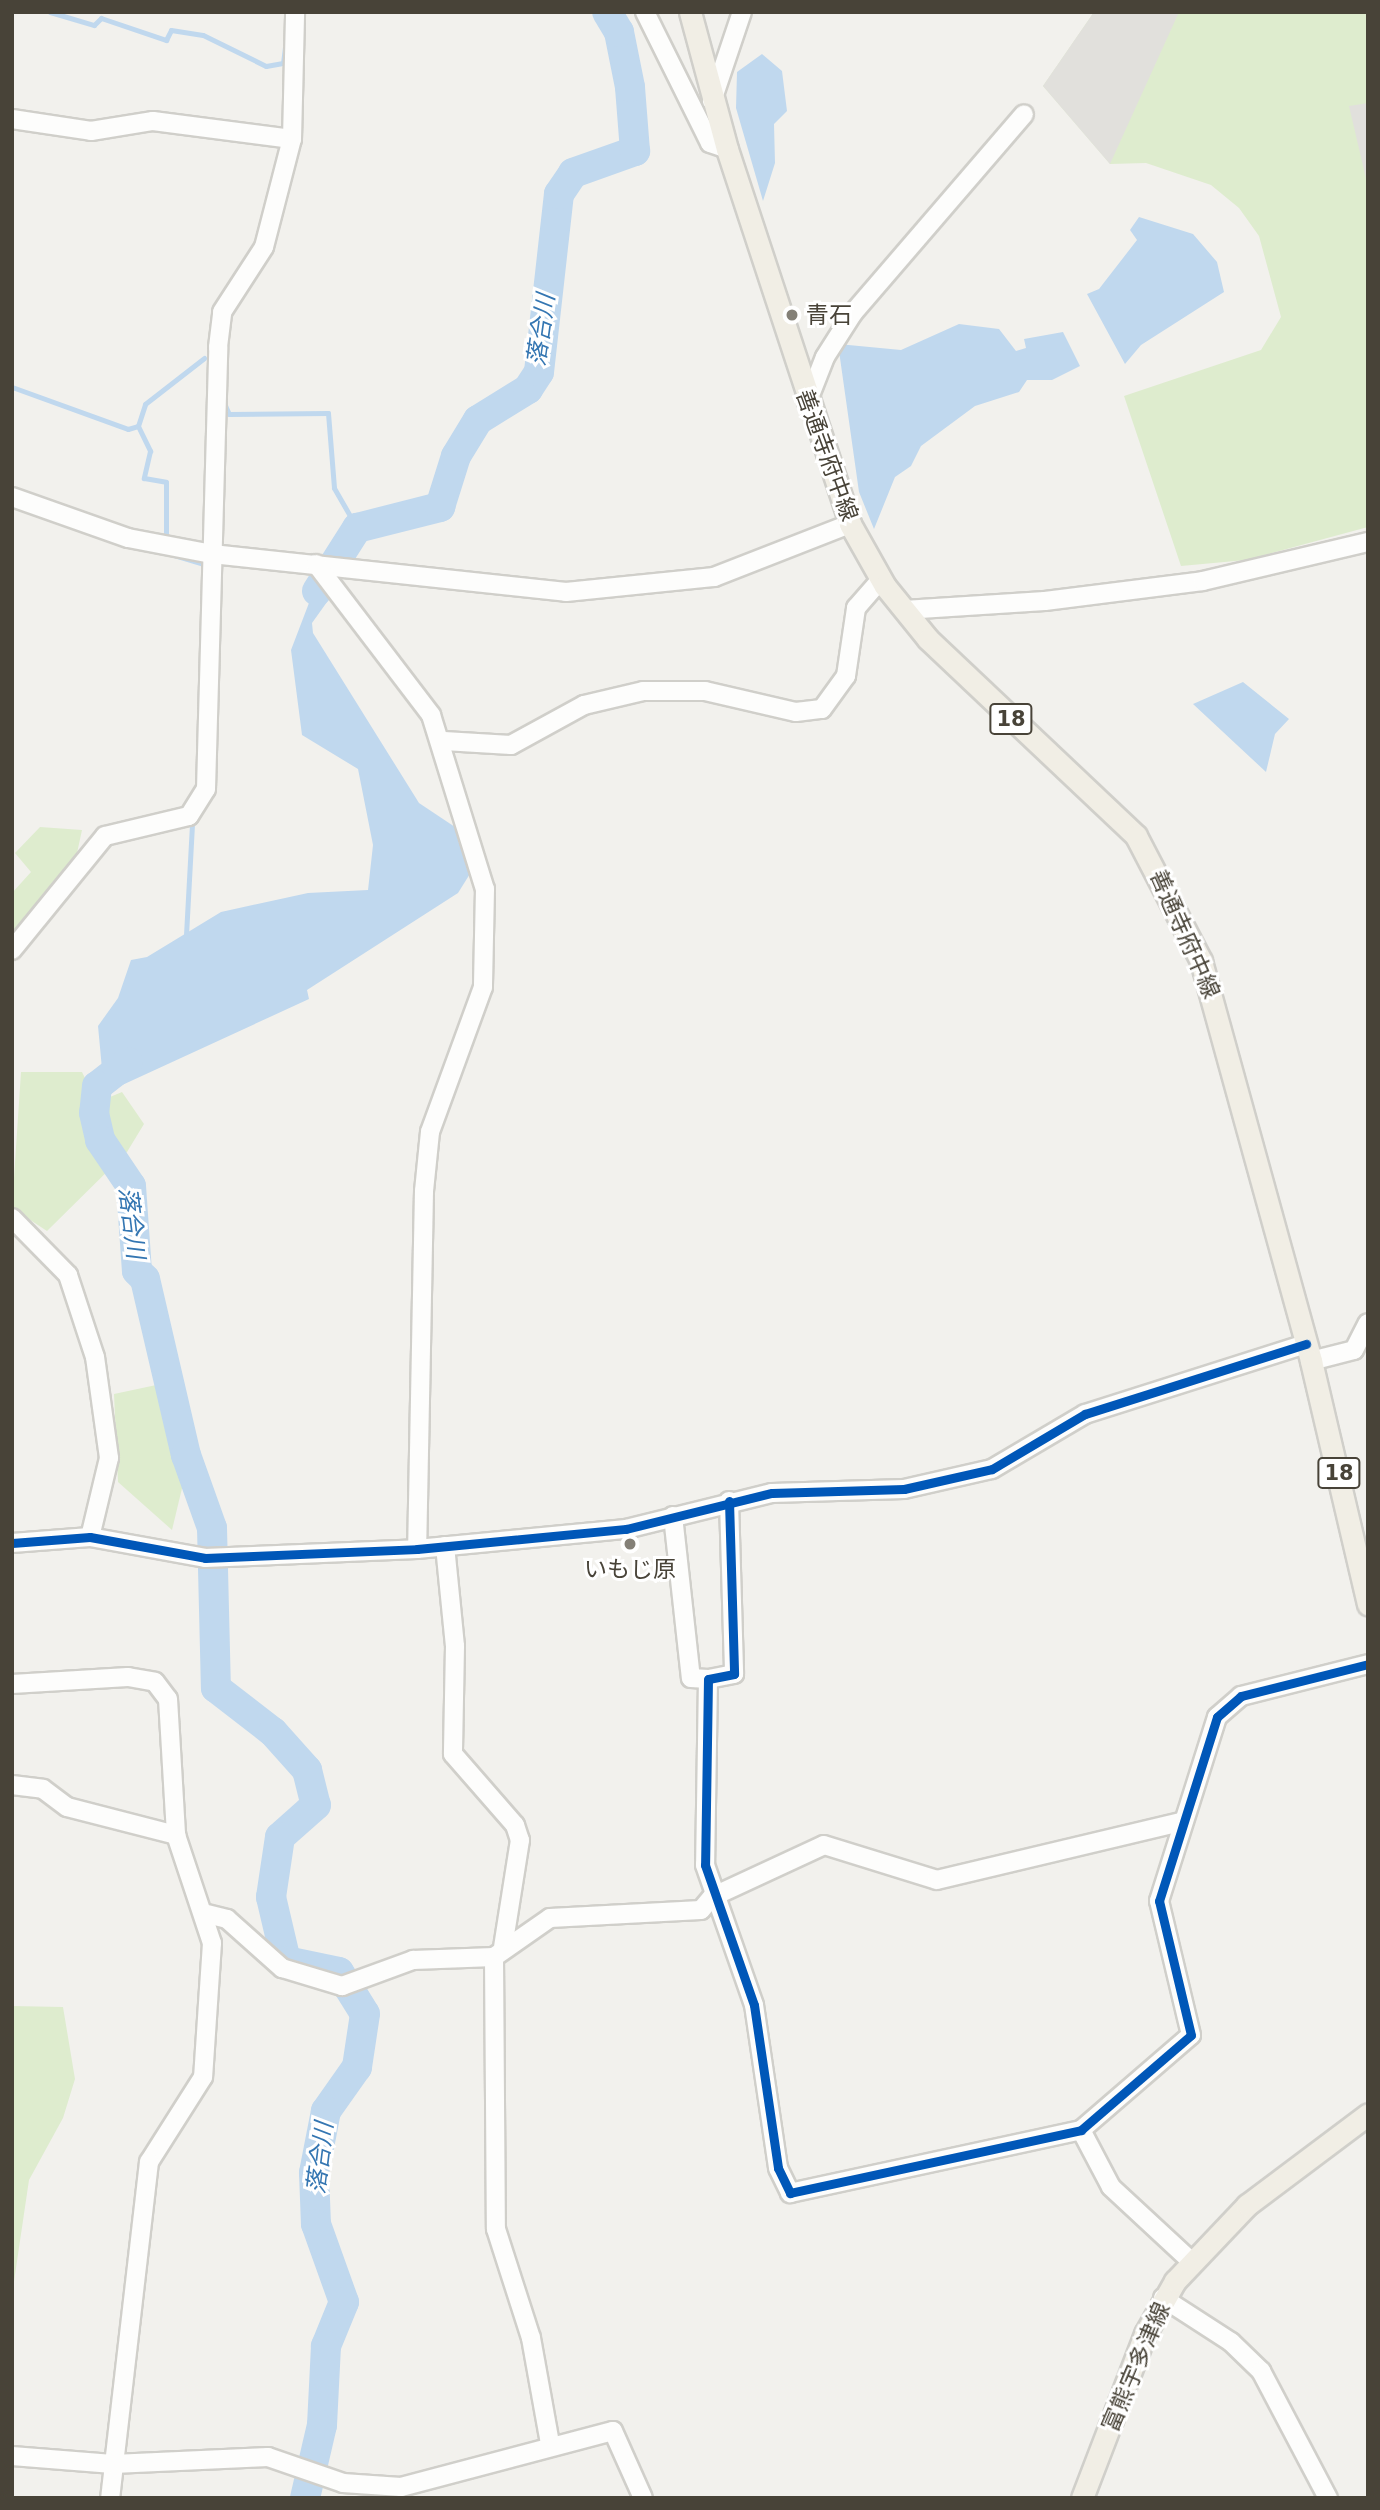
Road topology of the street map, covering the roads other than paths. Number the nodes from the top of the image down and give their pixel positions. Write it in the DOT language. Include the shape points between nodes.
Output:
graph roads {
  1 [pos="296,12"];
  2 [pos="646,12"];
  3 [pos="690,12"];
  4 [pos="742,12"];
  5 [pos="706,95"];
  6 [pos="1024,114"];
  7 [pos="12,119"];
  8 [pos="292,139"];
  9 [pos="727,149"];
  10 [pos="807,402"];
  11 [pos="12,497"];
  12 [pos="850,524"];
  13 [pos="1368,542"];
  14 [pos="212,554"];
  15 [pos="327,568"];
  16 [pos="881,579"];
  17 [pos="904,610"];
  18 [pos="444,741"];
  19 [pos="12,950"];
  20 [pos="12,1219"];
  21 [pos="1368,1323"];
  22 [pos="1309,1352"];
  23 [pos="729,1501"];
  24 [pos="674,1516"];
  25 [pos="90,1537"];
  26 [pos="12,1543"];
  27 [pos="446,1546"];
  28 [pos="416,1549"];
  29 [pos="1368,1604"];
  30 [pos="1368,1664"];
  31 [pos="708,1679"];
  32 [pos="12,1684"];
  33 [pos="12,1785"];
  34 [pos="1180,1822"];
  35 [pos="176,1835"];
  36 [pos="712,1897"];
  37 [pos="203,1913"];
  38 [pos="499,1952"];
  39 [pos="1368,2114"];
  40 [pos="1082,2130"];
  41 [pos="1191,2261"];
  42 [pos="1164,2298"];
  43 [pos="550,2444"];
  44 [pos="12,2456"];
  45 [pos="113,2464"];
  46 [pos="110,2498"];
  47 [pos="643,2498"];
  48 [pos="1083,2498"];
  49 [pos="1328,2498"];
  1 -- 8 [label="street"];
  2 -- 9 [label="street" via="710,143"];
  3 -- 5 [label="main road, 善通寺府中線 / 18"];
  4 -- 5 [label="street"];
  5 -- 9 [label="main road, 善通寺府中線 / 18"];
  6 -- 10 [label="street" via="853,313 825,357"];
  7 -- 8 [label="street" via="91,131 153,121"];
  8 -- 14 [label="street" via="264,247 222,312"];
  9 -- 10 [label="main road, 善通寺府中線 / 18"];
  10 -- 12 [label="main road, 善通寺府中線 / 18"];
  11 -- 14 [label="street" via="128,538"];
  12 -- 15 [label="street" via="714,577 566,592"];
  12 -- 16 [label="main road, 善通寺府中線 / 18"];
  13 -- 17 [label="street" via="1203,581"];
  14 -- 15 [label="street"];
  14 -- 19 [label="street" via="201,803 189,816 106,836"];
  15 -- 18 [label="street"];
  16 -- 17 [label="main road, 善通寺府中線 / 18"];
  16 -- 18 [label="street" via="856,608 846,676 822,709 796,712 705,691 643,691 584,705 511,745"];
  17 -- 22 [label="main road, 善通寺府中線 / 18" via="985,695 1100,798 1155,864 1216,1002"];
  18 -- 28 [label="street" via="485,889 488,943 483,987 430,1132 416,1395"];
  20 -- 25 [label="street" via="68,1275 96,1357 109,1458"];
  21 -- 22 [label="street" via="1354,1350"];
  22 -- 23 [label="street" via="1085,1414 992,1469 904,1489"];
  22 -- 29 [label="main road, 善通寺府中線 / 18"];
  23 -- 24 [label="street"];
  23 -- 31 [label="street" via="734,1674"];
  24 -- 27 [label="street" via="560,1537"];
  24 -- 31 [label="street" via="691,1678"];
  25 -- 26 [label="street"];
  25 -- 28 [label="street" via="205,1558"];
  27 -- 28 [label="street"];
  27 -- 38 [label="street" via="454,1646 453,1754 516,1825 520,1840"];
  30 -- 34 [label="street" via="1293,1678 1226,1704"];
  31 -- 36 [label="street" via="705,1865"];
  32 -- 35 [label="street" via="128,1677 155,1682 174,1718"];
  33 -- 35 [label="street" via="43,1789 67,1807"];
  34 -- 36 [label="street" via="937,1880 824,1845"];
  34 -- 40 [label="street" via="1159,1901 1191,2035"];
  35 -- 37 [label="street"];
  36 -- 38 [label="street" via="701,1910 550,1918"];
  36 -- 40 [label="street" via="754,2005 778,2168 790,2193"];
  37 -- 38 [label="street" via="228,1919 282,1968 347,1985 413,1960"];
  37 -- 45 [label="street" via="212,1943 209,2049 203,2077 149,2162"];
  38 -- 43 [label="street" via="495,2229 531,2338"];
  39 -- 41 [label="main road, 富熊宇多津線" via="1247,2205"];
  40 -- 41 [label="street" via="1111,2187"];
  41 -- 42 [label="main road, 富熊宇多津線"];
  42 -- 48 [label="main road, 富熊宇多津線"];
  42 -- 49 [label="street" via="1231,2342 1261,2371"];
  43 -- 45 [label="street" via="401,2487 343,2483 309,2470 234,2454"];
  43 -- 47 [label="street" via="613,2431"];
  44 -- 45 [label="street" via="32,2462"];
  45 -- 46 [label="street"];
}
